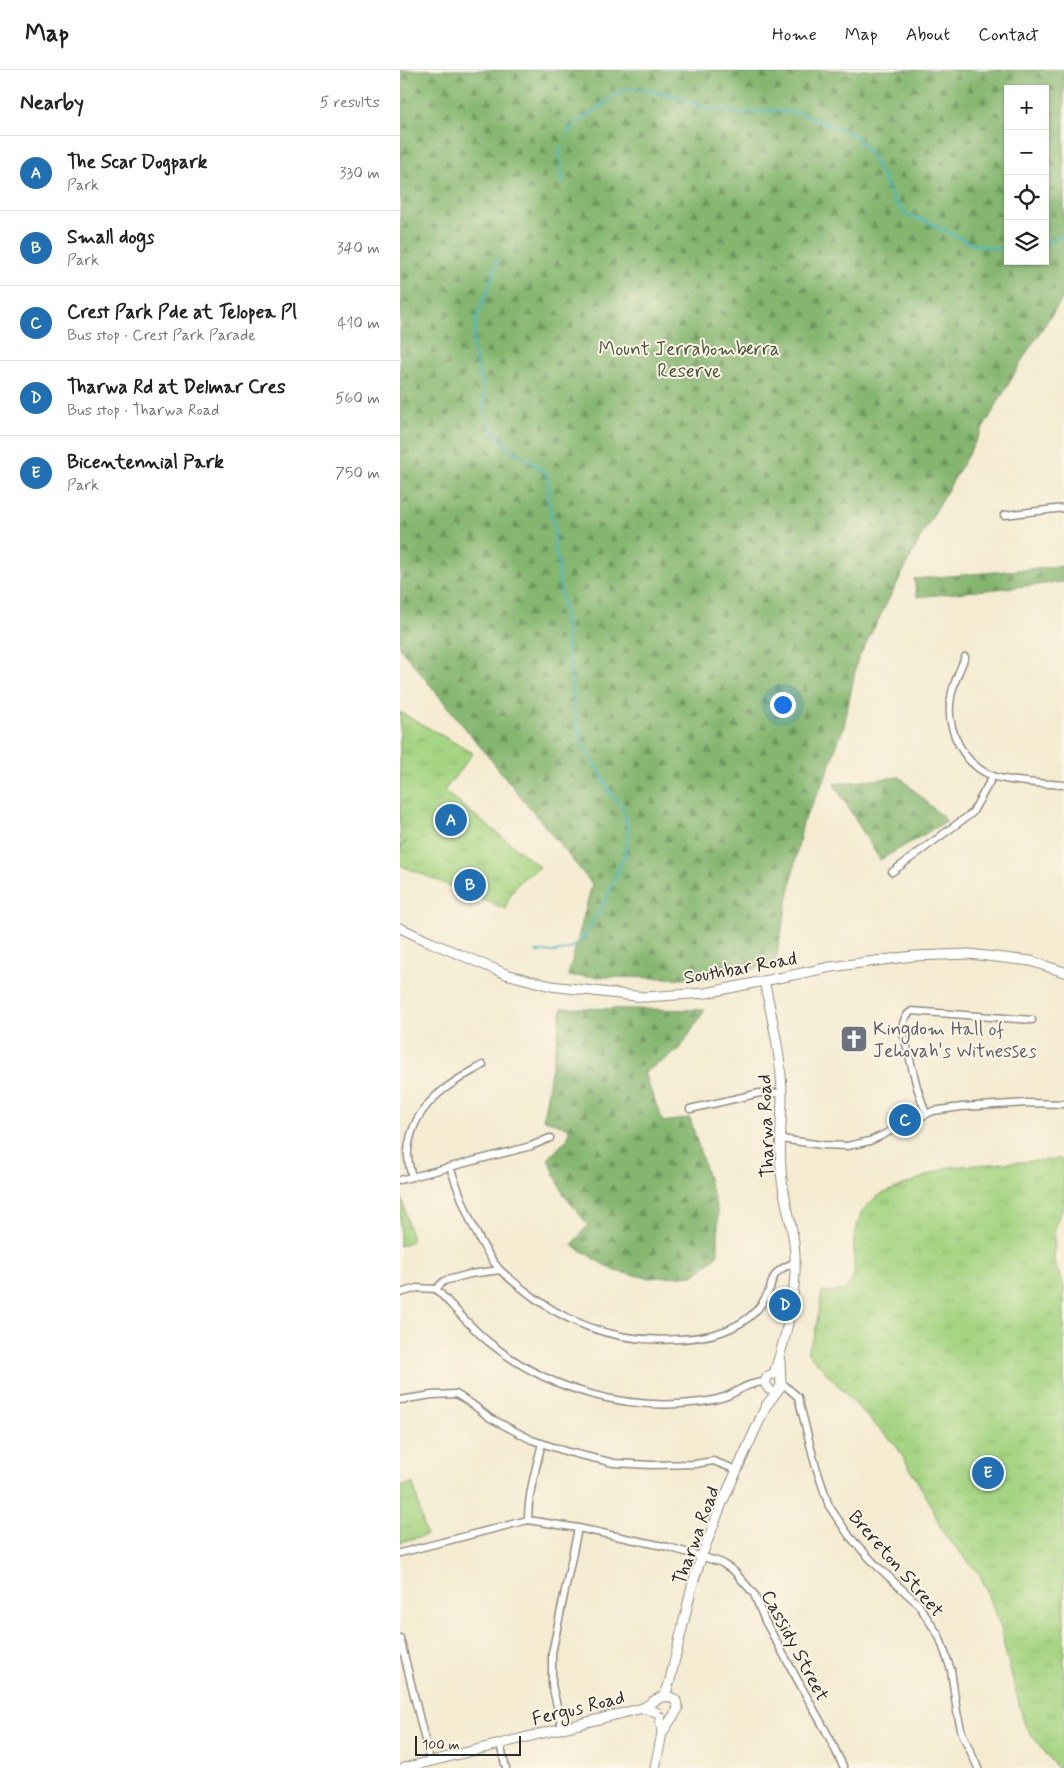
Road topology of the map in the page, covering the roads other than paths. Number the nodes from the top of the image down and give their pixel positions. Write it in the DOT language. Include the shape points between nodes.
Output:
graph roads {
  1 [pos="1064,508"];
  2 [pos="1004,515"];
  3 [pos="965,657"];
  4 [pos="993,776"];
  5 [pos="1064,785"];
  6 [pos="892,872"];
  7 [pos="400,928"];
  8 [pos="1064,972"];
  9 [pos="764,981"];
  10 [pos="1032,1020"];
  11 [pos="483,1065"];
  12 [pos="782,1093"];
  13 [pos="1064,1104"];
  14 [pos="690,1110"];
  15 [pos="926,1114"];
  16 [pos="550,1138"];
  17 [pos="781,1139"];
  18 [pos="450,1167"];
  19 [pos="412,1177"];
  20 [pos="400,1180"];
  21 [pos="795,1262"];
  22 [pos="500,1270"];
  23 [pos="436,1290"];
  24 [pos="400,1293"];
  25 [pos="775,1383"];
  26 [pos="400,1400"];
  27 [pos="542,1444"];
  28 [pos="737,1470"];
  29 [pos="528,1520"];
  30 [pos="578,1528"];
  31 [pos="400,1553"];
  32 [pos="702,1555"];
  33 [pos="400,1638"];
  34 [pos="669,1697"];
  35 [pos="657,1701"];
  36 [pos="643,1708"];
  37 [pos="658,1715"];
  38 [pos="672,1718"];
  39 [pos="562,1727"];
  40 [pos="662,1733"];
  41 [pos="500,1744"];
  42 [pos="430,1761"];
  43 [pos="404,1768"];
  44 [pos="506,1768"];
  45 [pos="655,1768"];
  46 [pos="844,1768"];
  47 [pos="978,1768"];
  1 -- 2 [label="street"];
  3 -- 4 [label="street" via="951,696 952,730 969,759"];
  4 -- 5 [label="street"];
  4 -- 6 [label="street" via="972,812"];
  7 -- 9 [label="street, Southbar Road" via="506,974 551,986 644,997 706,993"];
  8 -- 9 [label="street, Southbar Road" via="1031,962 969,954 898,957 831,966"];
  9 -- 12 [label="street, Tharwa Road"];
  10 -- 15 [label="street" via="908,1014 902,1028"];
  11 -- 19 [label="street" via="453,1082 424,1107 412,1131 408,1152"];
  12 -- 14 [label="street" via="752,1095"];
  12 -- 17 [label="street, Tharwa Road"];
  13 -- 15 [label="street" via="961,1107"];
  15 -- 17 [label="street" via="870,1141 846,1146"];
  16 -- 18 [label="street"];
  17 -- 21 [label="street, Tharwa Road" via="781,1178"];
  18 -- 19 [label="street"];
  18 -- 22 [label="street" via="471,1224"];
  19 -- 20 [label="street"];
  21 -- 22 [label="street" via="776,1273 759,1307 736,1326 714,1334 655,1341 633,1339 579,1323 551,1310"];
  21 -- 25 [label="street, Tharwa Road" via="793,1293"];
  22 -- 23 [label="street" via="444,1281"];
  23 -- 24 [label="street" via="417,1288"];
  23 -- 25 [label="street" via="472,1326 515,1361 599,1397 650,1404 700,1402 725,1397 751,1383"];
  25 -- 28 [label="street, Tharwa Road"];
  25 -- 47 [label="street, Brereton Street" via="798,1397 829,1506 850,1538 918,1604 939,1636 951,1670 962,1734"];
  26 -- 27 [label="street" via="456,1394 490,1418"];
  27 -- 28 [label="street" via="614,1463 652,1465 713,1461"];
  27 -- 29 [label="street"];
  28 -- 32 [label="street, Tharwa Road"];
  29 -- 30 [label="street, Cassidy Street"];
  29 -- 31 [label="street"];
  30 -- 32 [label="street, Cassidy Street"];
  30 -- 39 [label="street" via="552,1653 552,1685"];
  32 -- 34 [label="street, Tharwa Road" via="670,1680"];
  32 -- 46 [label="street, Cassidy Street" via="730,1568 754,1594 765,1621"];
  33 -- 42 [label="street"];
  34 -- 35 [label="street"];
  34 -- 38 [label="street" via="678,1705"];
  35 -- 36 [label="street, Fergus Road"];
  35 -- 37 [label="street"];
  36 -- 37 [label="street, Fergus Road"];
  36 -- 39 [label="street, Fergus Road"];
  37 -- 38 [label="street"];
  37 -- 40 [label="street"];
  38 -- 40 [label="street"];
  39 -- 41 [label="street, Fergus Road"];
  40 -- 45 [label="street"];
  41 -- 42 [label="street, Fergus Road"];
  41 -- 44 [label="street"];
  42 -- 43 [label="street, Fergus Road"];
}
